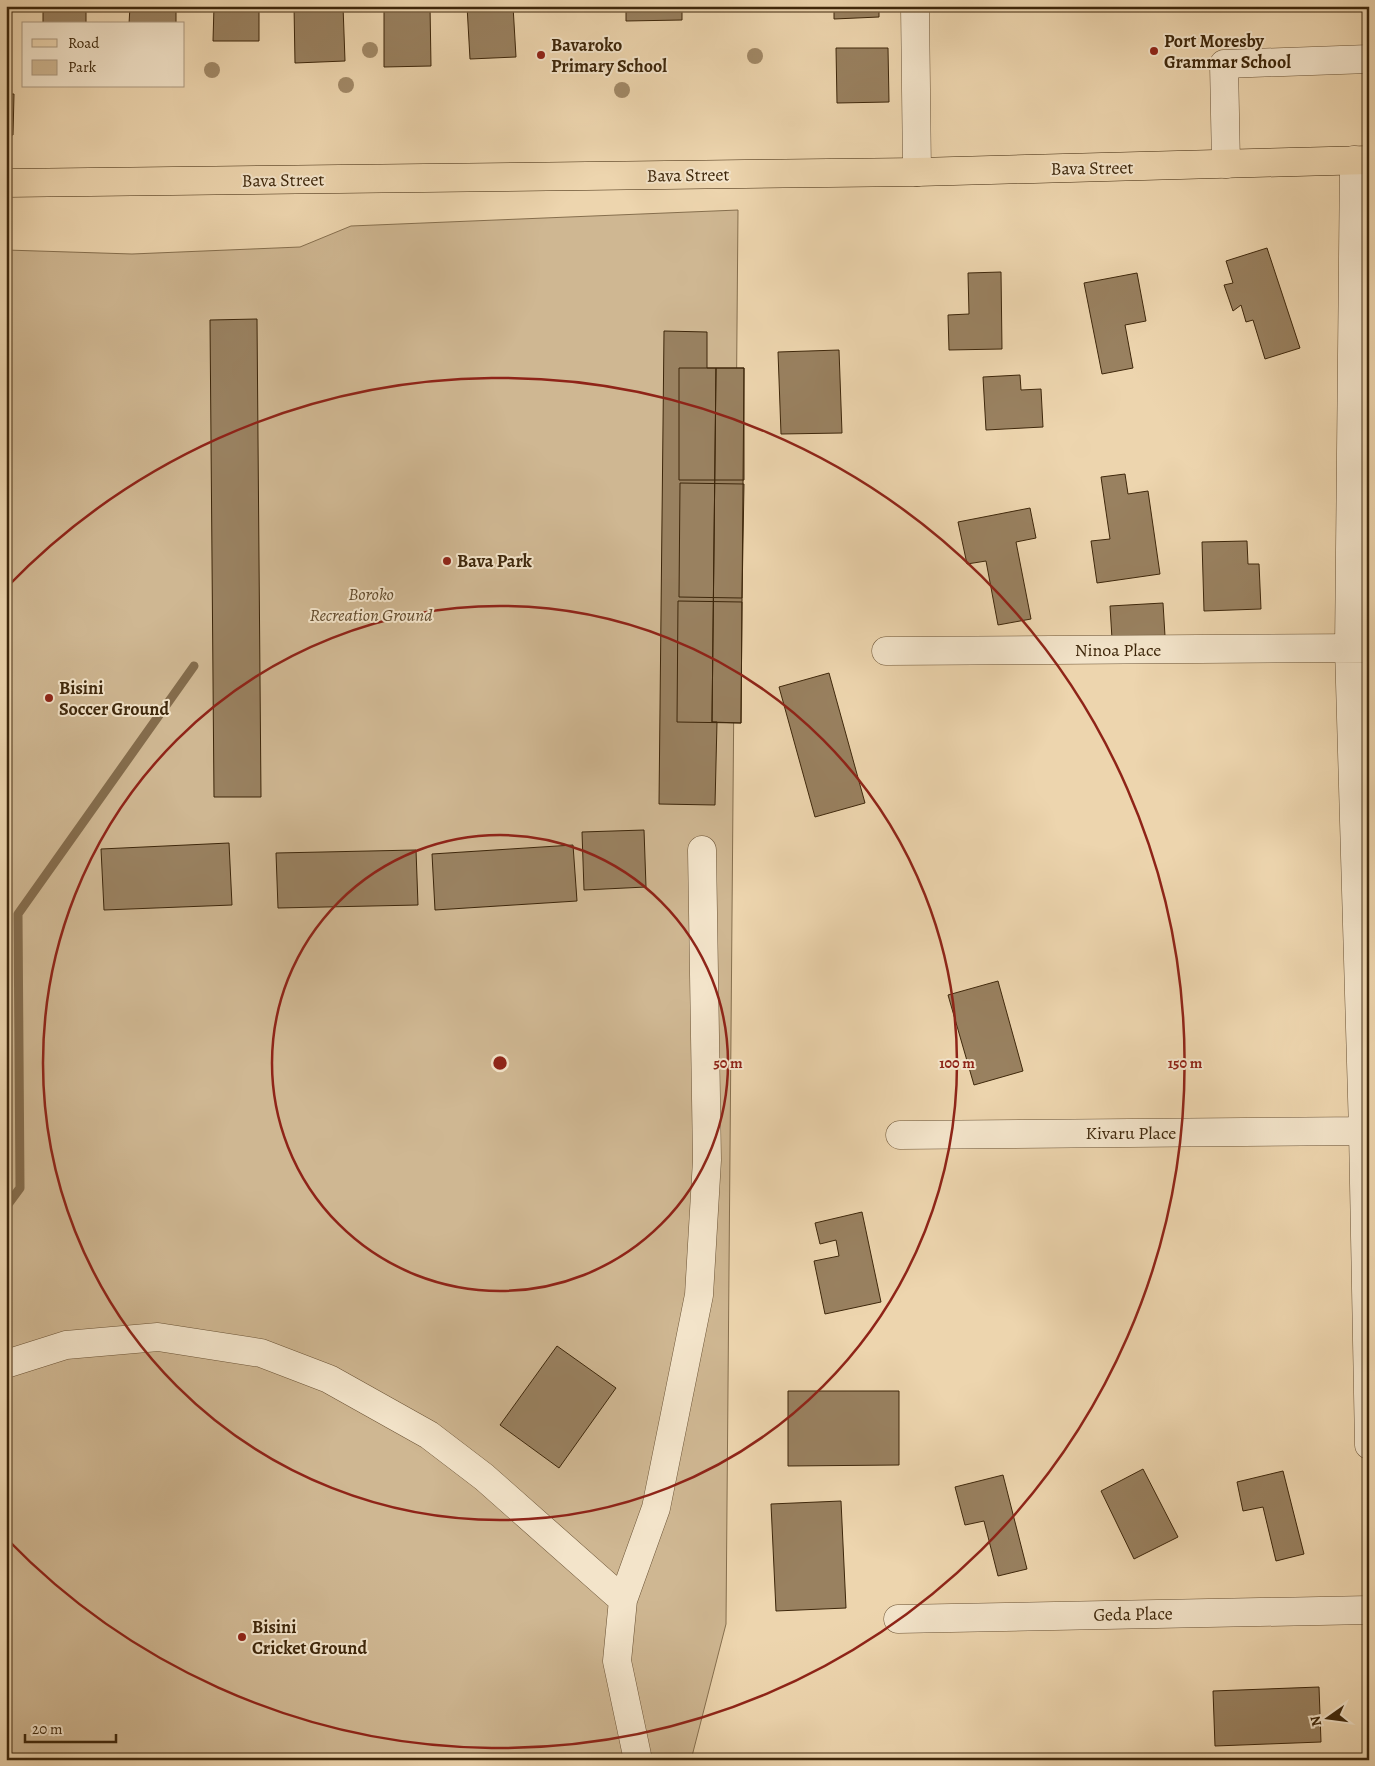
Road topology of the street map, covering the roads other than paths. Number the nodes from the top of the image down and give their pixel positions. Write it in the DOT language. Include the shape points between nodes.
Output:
graph roads {
  1 [pos="915,6"];
  2 [pos="1369,59"];
  3 [pos="1361,160"];
  4 [pos="1226,164"];
  5 [pos="917,172"];
  6 [pos="6,183"];
  7 [pos="1359,648"];
  8 [pos="886,651"];
  9 [pos="702,850"];
  10 [pos="1366,1131"];
  11 [pos="900,1134"];
  12 [pos="6,1364"];
  13 [pos="1369,1446"];
  14 [pos="623,1600"];
  15 [pos="1369,1610"];
  16 [pos="898,1619"];
  17 [pos="638,1760"];
  1 -- 5 [label="street"];
  2 -- 4 [label="street" via="1224,64"];
  3 -- 4 [label="main road, Bava Street"];
  3 -- 7 [label="street"];
  4 -- 5 [label="main road, Bava Street"];
  5 -- 6 [label="main road, Bava Street"];
  7 -- 8 [label="street, Ninoa Place"];
  7 -- 10 [label="street"];
  9 -- 14 [label="street" via="707,1160 699,1295 656,1508"];
  10 -- 11 [label="street, Kivaru Place"];
  10 -- 13 [label="street"];
  12 -- 14 [label="street" via="66,1344 158,1337 261,1353 329,1378 429,1435 484,1477"];
  14 -- 17 [label="street" via="617,1661"];
  15 -- 16 [label="street, Geda Place"];
}
